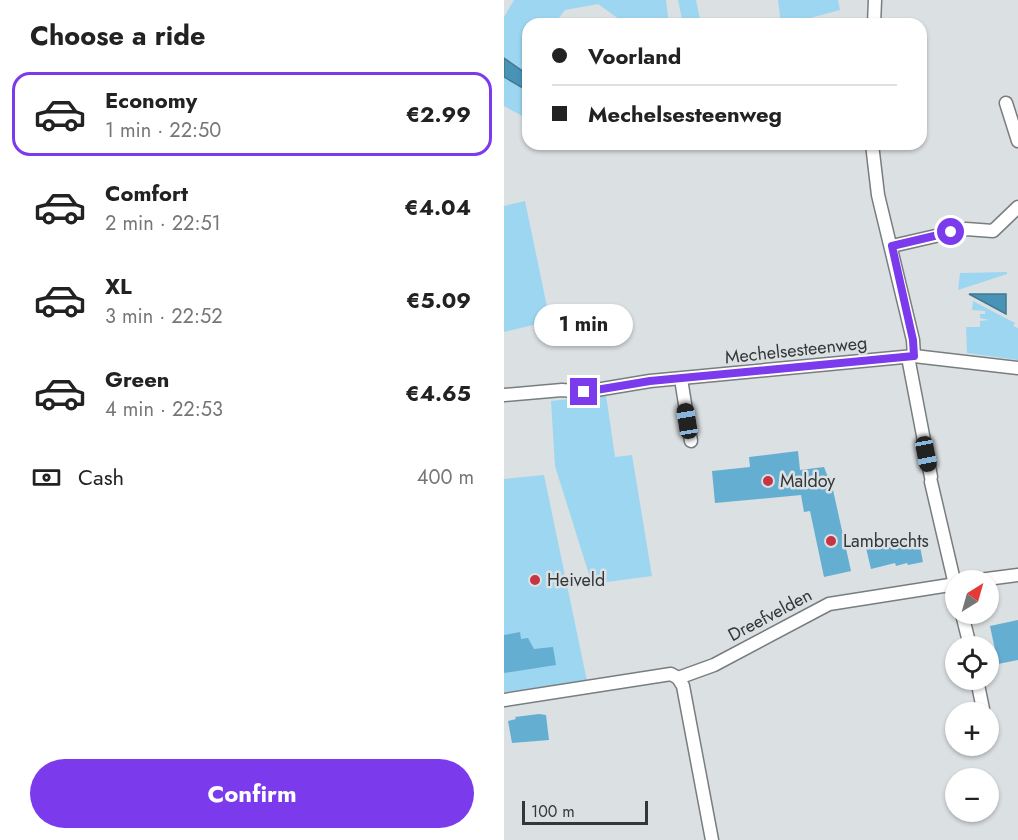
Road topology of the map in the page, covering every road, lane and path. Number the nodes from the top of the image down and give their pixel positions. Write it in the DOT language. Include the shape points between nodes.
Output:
graph roads {
  1 [pos="875,0"];
  2 [pos="874,18"];
  3 [pos="1006,103"];
  4 [pos="1018,141"];
  5 [pos="873,150"];
  6 [pos="1018,207"];
  7 [pos="892,246"];
  8 [pos="911,356"];
  9 [pos="1018,368"];
  10 [pos="681,379"];
  11 [pos="504,395"];
  12 [pos="691,441"];
  13 [pos="951,570"];
  14 [pos="1018,575"];
  15 [pos="999,577"];
  16 [pos="945,587"];
  17 [pos="678,678"];
  18 [pos="504,700"];
  19 [pos="712,840"];
  1 -- 2 [label="street"];
  3 -- 4 [label="street"];
  5 -- 7 [label="street, Dreefvelden" via="878,195"];
  6 -- 7 [label="street" via="993,231 966,229"];
  7 -- 8 [label="street, Dreefvelden" via="913,340"];
  8 -- 9 [label="street, Mechelsesteenweg"];
  8 -- 10 [label="street, Mechelsesteenweg"];
  8 -- 13 [label="street, Dreefvelden" via="931,479"];
  10 -- 11 [label="street, Mechelsesteenweg" via="584,392"];
  10 -- 12 [label="street"];
  14 -- 15 [label="street"];
  16 -- 17 [label="street, Dreefvelden" via="830,604 714,665"];
  17 -- 18 [label="street, Dreefvelden" via="671,674"];
  17 -- 19 [label="street" via="683,686"];
}
